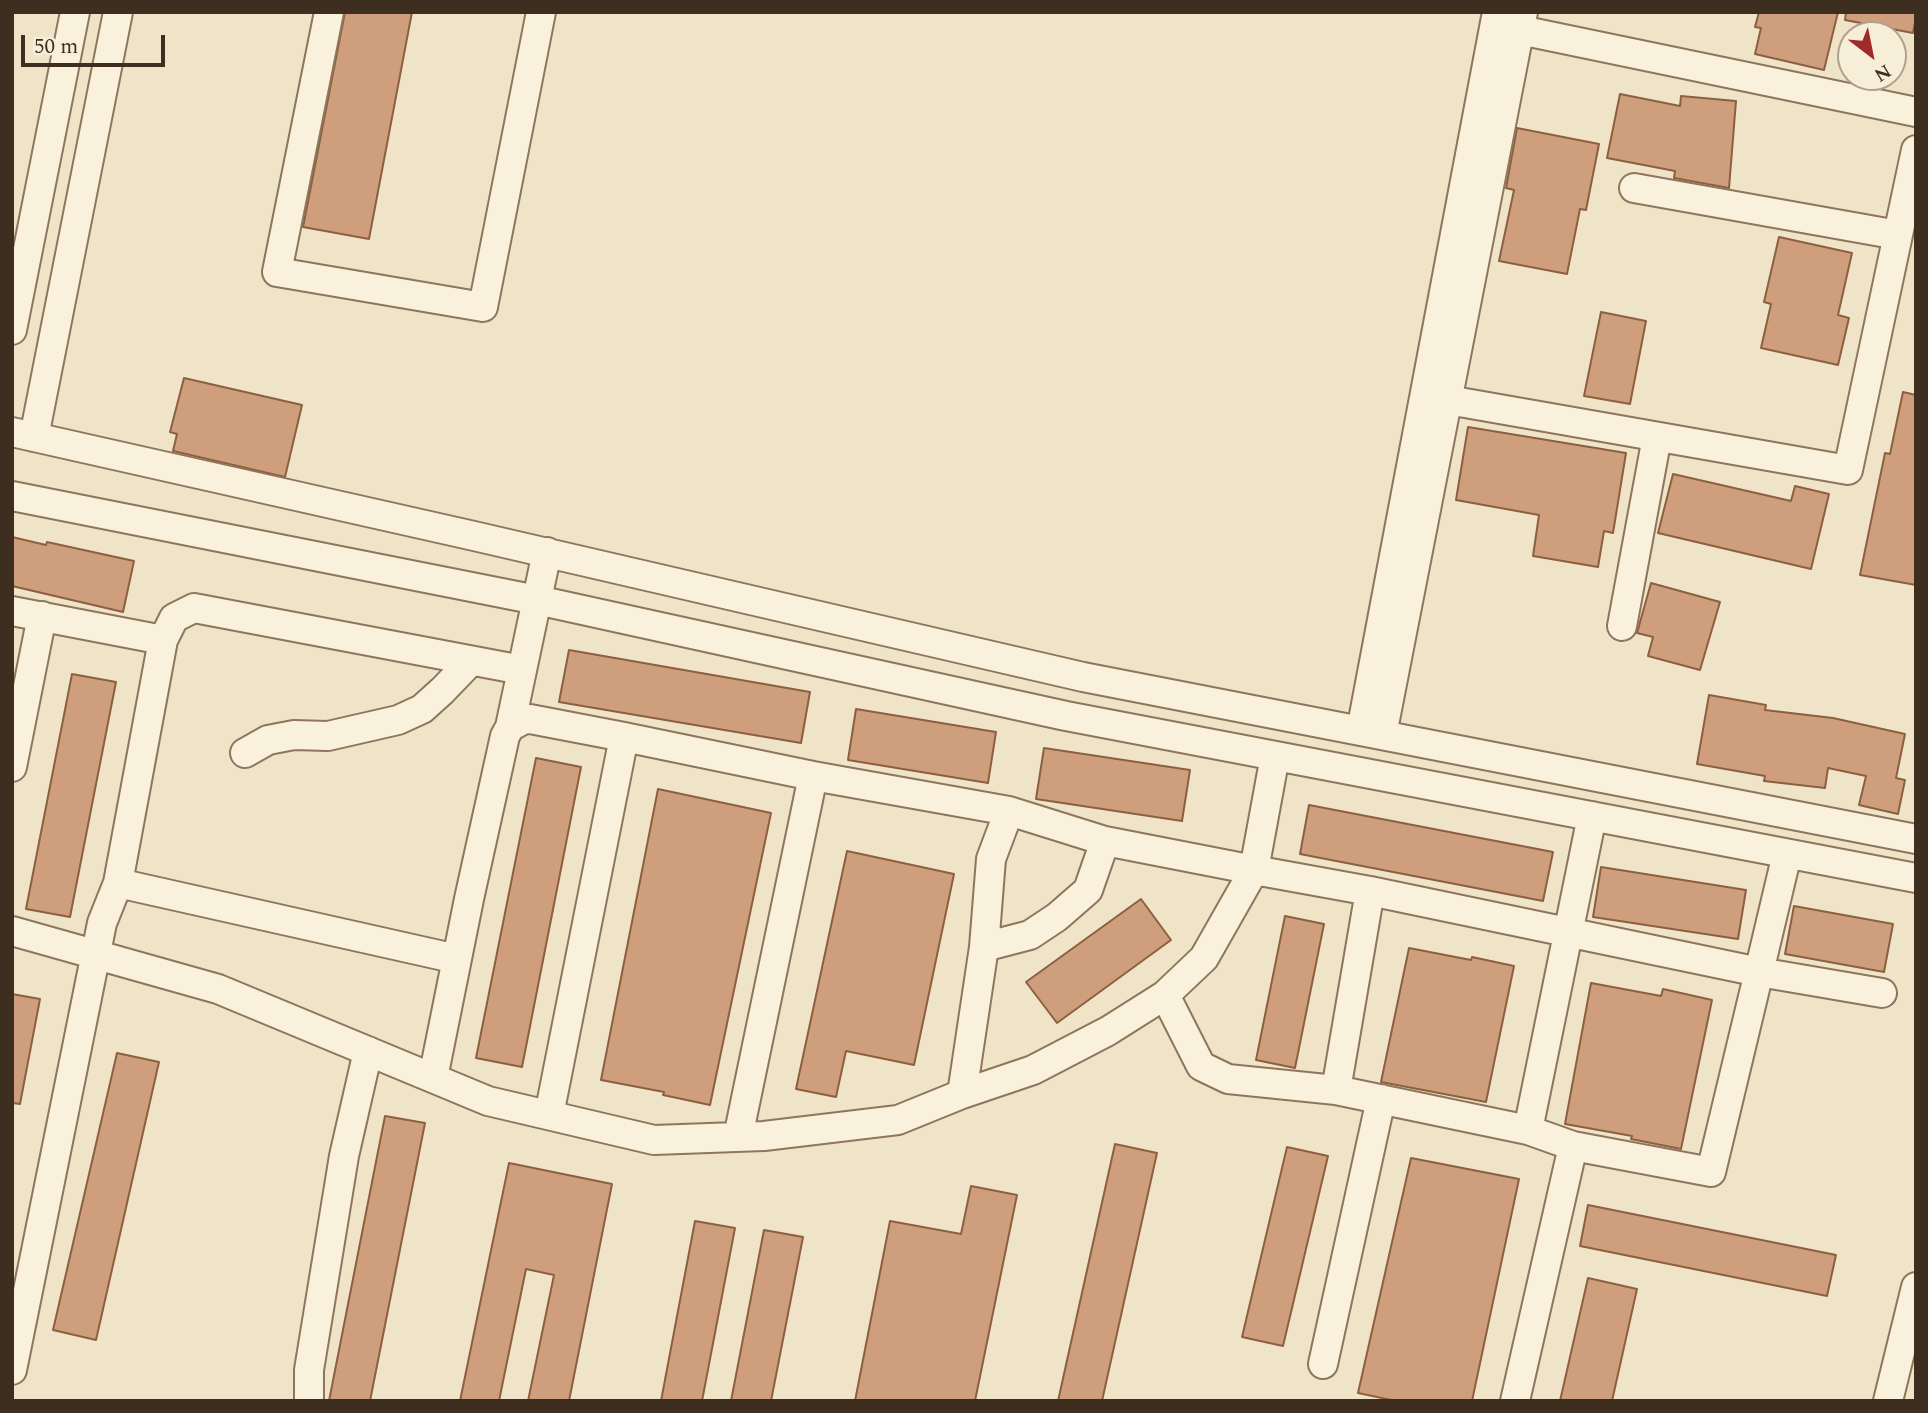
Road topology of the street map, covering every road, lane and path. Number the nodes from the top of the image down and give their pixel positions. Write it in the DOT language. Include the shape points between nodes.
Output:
graph roads {
  1 [pos="75,12"];
  2 [pos="118,12"];
  3 [pos="329,12"];
  4 [pos="541,12"];
  5 [pos="1497,12"];
  6 [pos="1521,21"];
  7 [pos="1916,112"];
  8 [pos="1916,150"];
  9 [pos="1634,188"];
  10 [pos="22,225"];
  11 [pos="1898,235"];
  12 [pos="12,330"];
  13 [pos="1448,400"];
  14 [pos="23,435"];
  15 [pos="1657,437"];
  16 [pos="12,496"];
  17 [pos="547,552"];
  18 [pos="537,600"];
  19 [pos="12,611"];
  20 [pos="42,617"];
  21 [pos="1622,626"];
  22 [pos="163,640"];
  23 [pos="471,661"];
  24 [pos="522,670"];
  25 [pos="510,727"];
  26 [pos="1372,734"];
  27 [pos="624,737"];
  28 [pos="245,753"];
  29 [pos="1275,756"];
  30 [pos="12,767"];
  31 [pos="813,776"];
  32 [pos="1009,811"];
  33 [pos="1592,816"];
  34 [pos="1916,839"];
  35 [pos="1105,841"];
  36 [pos="1787,854"];
  37 [pos="1254,870"];
  38 [pos="1916,878"];
  39 [pos="118,883"];
  40 [pos="1370,891"];
  41 [pos="12,931"];
  42 [pos="1568,932"];
  43 [pos="984,947"];
  44 [pos="96,955"];
  45 [pos="457,959"];
  46 [pos="1759,972"];
  47 [pos="1882,993"];
  48 [pos="1165,995"];
  49 [pos="368,1051"];
  50 [pos="433,1078"];
  51 [pos="1336,1090"];
  52 [pos="962,1094"];
  53 [pos="1381,1099"];
  54 [pos="549,1115"];
  55 [pos="1528,1130"];
  56 [pos="738,1137"];
  57 [pos="1573,1146"];
  58 [pos="1916,1287"];
  59 [pos="1324,1364"];
  60 [pos="12,1370"];
  61 [pos="309,1401"];
  62 [pos="1515,1401"];
  63 [pos="1888,1401"];
  1 -- 10 [label="street"];
  2 -- 14 [label="street"];
  3 -- 4 [label="street" via="276,272 483,307"];
  5 -- 26 [label="street"];
  6 -- 7 [label="street"];
  6 -- 13 [label="street"];
  8 -- 11 [label="street"];
  9 -- 11 [label="street"];
  10 -- 12 [label="street"];
  11 -- 15 [label="street" via="1848,470"];
  13 -- 15 [label="street"];
  13 -- 26 [label="street"];
  14 -- 17 [label="street"];
  15 -- 21 [label="street"];
  16 -- 18 [label="street"];
  17 -- 18 [label="street"];
  17 -- 26 [label="street" via="1083,677"];
  18 -- 24 [label="street"];
  18 -- 29 [label="street" via="1066,716"];
  19 -- 20 [label="street"];
  20 -- 22 [label="street"];
  20 -- 30 [label="street"];
  22 -- 23 [label="street" via="174,618 194,608"];
  22 -- 39 [label="street"];
  23 -- 24 [label="street"];
  23 -- 28 [label="street" via="422,709 398,720 328,736 268,740"];
  24 -- 25 [label="street"];
  25 -- 27 [label="street" via="530,719"];
  25 -- 45 [label="street"];
  26 -- 34 [label="street"];
  27 -- 31 [label="street"];
  27 -- 54 [label="street"];
  29 -- 33 [label="street"];
  29 -- 37 [label="street"];
  31 -- 32 [label="street"];
  31 -- 56 [label="street"];
  32 -- 35 [label="street"];
  32 -- 43 [label="street" via="991,859"];
  33 -- 36 [label="street"];
  33 -- 42 [label="street"];
  35 -- 37 [label="street"];
  35 -- 43 [label="street" via="1088,890 1058,917 1030,935"];
  36 -- 38 [label="street"];
  36 -- 46 [label="street"];
  37 -- 40 [label="street"];
  37 -- 48 [label="street" via="1204,958"];
  39 -- 44 [label="street" via="102,923"];
  39 -- 45 [label="street"];
  40 -- 42 [label="street"];
  40 -- 51 [label="street"];
  41 -- 44 [label="street"];
  42 -- 46 [label="street"];
  42 -- 55 [label="street"];
  43 -- 52 [label="street"];
  44 -- 49 [label="street" via="218,989"];
  44 -- 60 [label="street"];
  45 -- 50 [label="street"];
  46 -- 47 [label="street"];
  46 -- 57 [label="street" via="1711,1172"];
  48 -- 51 [label="street" via="1201,1066 1228,1079"];
  48 -- 52 [label="street" via="1033,1070"];
  49 -- 50 [label="street"];
  49 -- 61 [label="street" via="344,1156 309,1370"];
  50 -- 54 [label="street" via="488,1101"];
  51 -- 53 [label="street"];
  52 -- 56 [label="street" via="898,1120"];
  53 -- 55 [label="street"];
  53 -- 59 [label="street"];
  54 -- 56 [label="street" via="653,1140"];
  55 -- 57 [label="street"];
  57 -- 62 [label="street"];
  58 -- 63 [label="street"];
}
